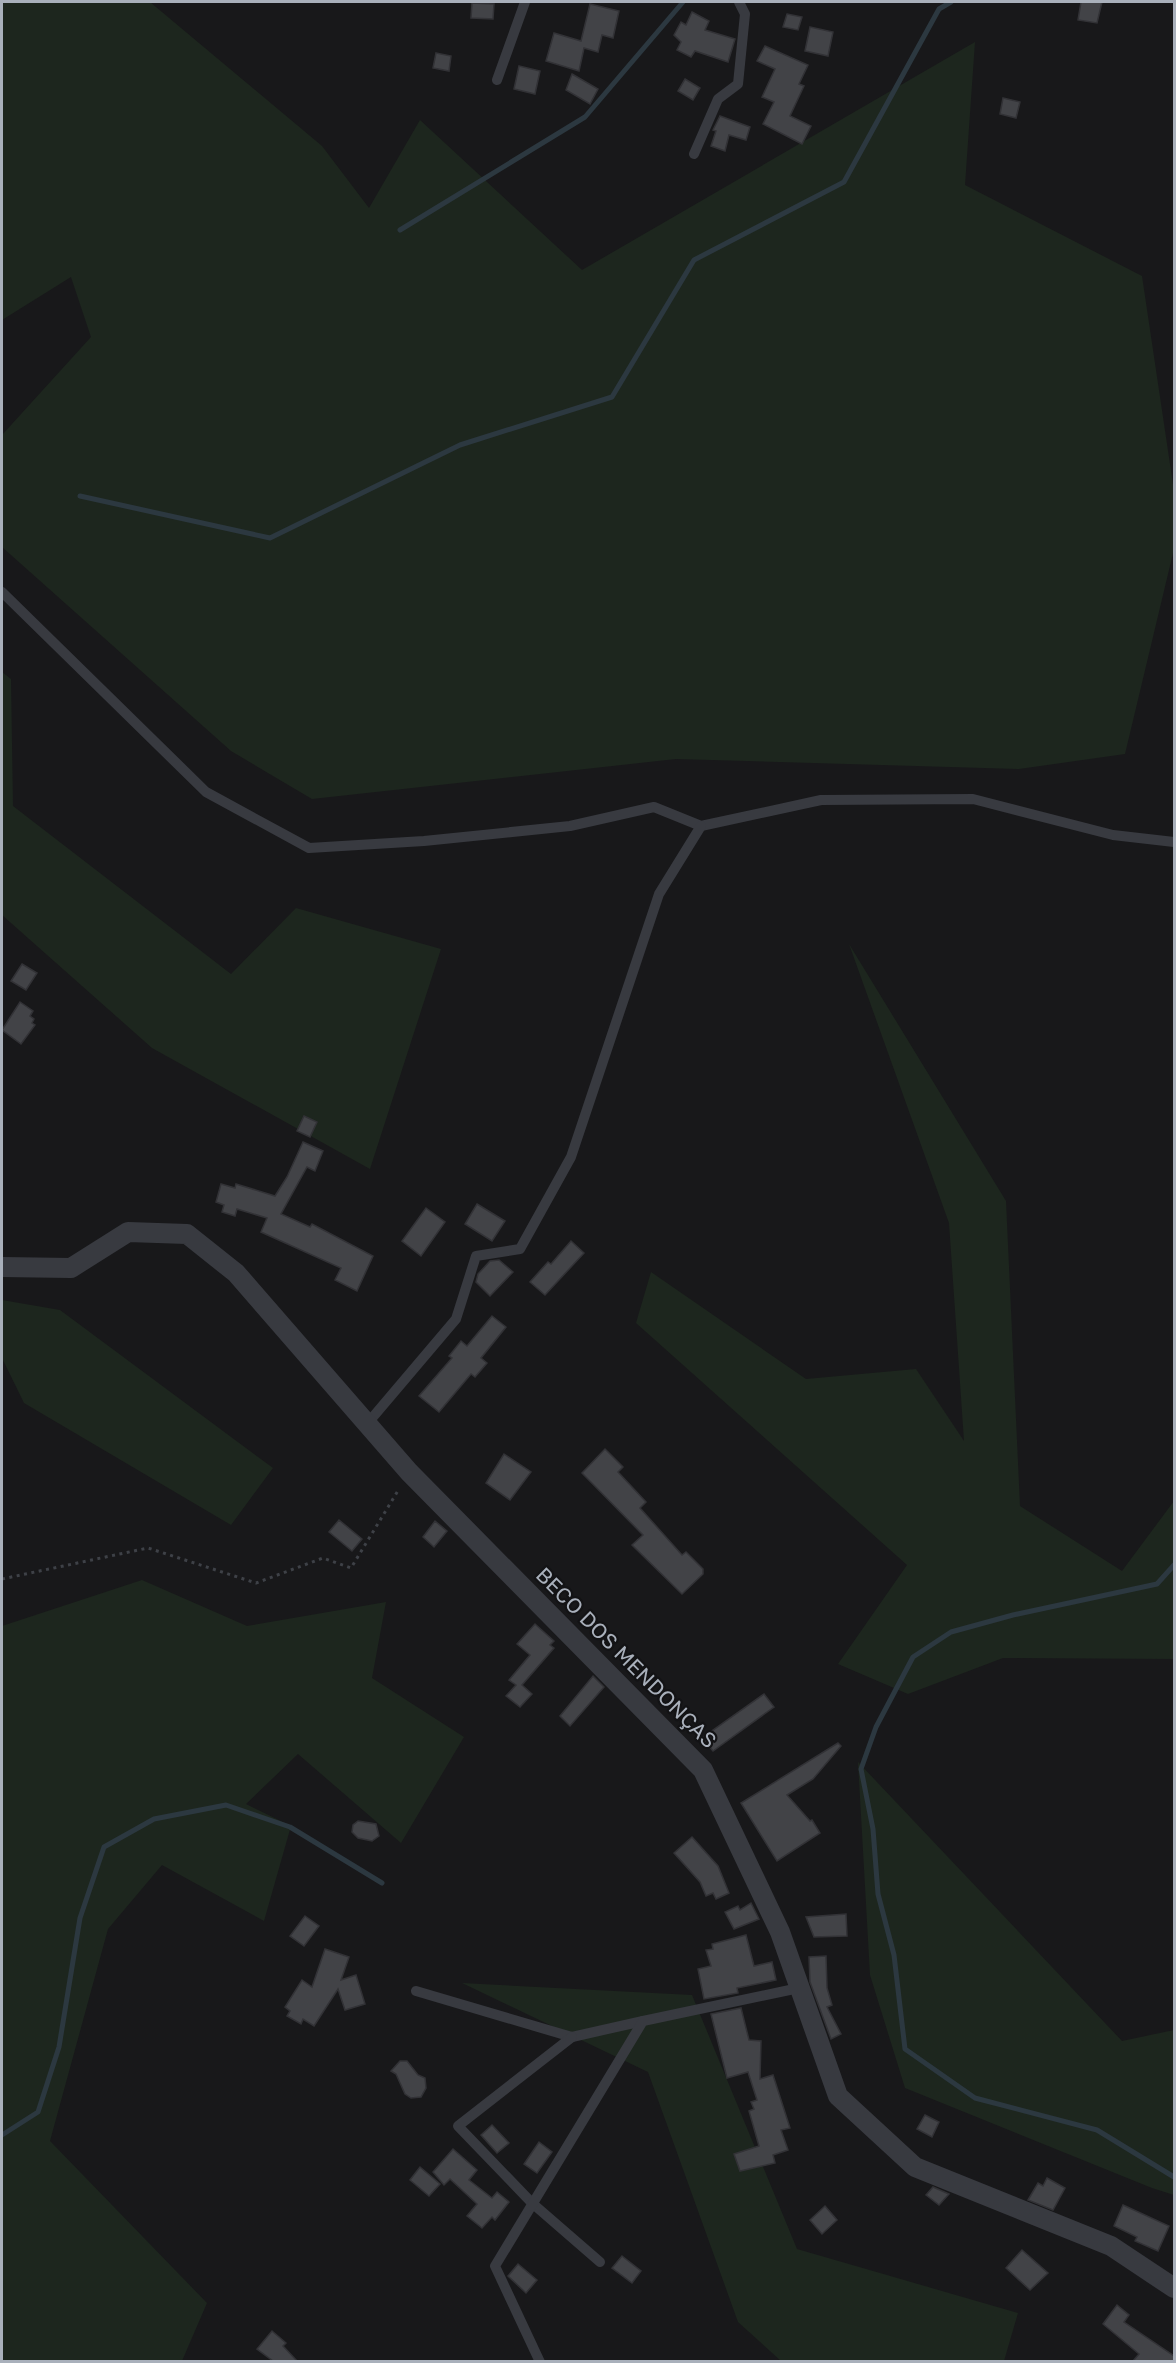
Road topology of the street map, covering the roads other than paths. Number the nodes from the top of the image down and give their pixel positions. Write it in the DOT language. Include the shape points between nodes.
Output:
graph roads {
  1 [pos="525,2"];
  2 [pos="739,2"];
  3 [pos="497,80"];
  4 [pos="694,154"];
  5 [pos="2,592"];
  6 [pos="701,826"];
  7 [pos="1174,842"];
  8 [pos="2,1267"];
  9 [pos="367,1424"];
  10 [pos="800,1988"];
  11 [pos="416,1991"];
  12 [pos="643,2021"];
  13 [pos="572,2037"];
  14 [pos="532,2204"];
  15 [pos="600,2262"];
  16 [pos="1174,2288"];
  17 [pos="540,2361"];
  1 -- 3 [label="lane"];
  2 -- 4 [label="lane" via="745,14 738,84 718,99"];
  5 -- 6 [label="lane" via="206,792 309,848 570,826 654,807"];
  6 -- 7 [label="lane" via="821,800 973,799 1113,836"];
  6 -- 9 [label="lane" via="659,894 571,1157 532,1228 520,1249 476,1256 456,1319"];
  8 -- 9 [label="street, BECO DOS MENDONÇAS" via="71,1268 128,1232 187,1234 236,1273"];
  9 -- 10 [label="street, BECO DOS MENDONÇAS" via="409,1472 703,1770 780,1932"];
  10 -- 12 [label="lane"];
  10 -- 16 [label="street, BECO DOS MENDONÇAS" via="837,2096 915,2167 1111,2246"];
  11 -- 13 [label="lane"];
  12 -- 13 [label="lane"];
  12 -- 14 [label="lane"];
  13 -- 14 [label="lane" via="458,2126"];
  14 -- 15 [label="lane"];
  14 -- 17 [label="lane" via="495,2266"];
}
